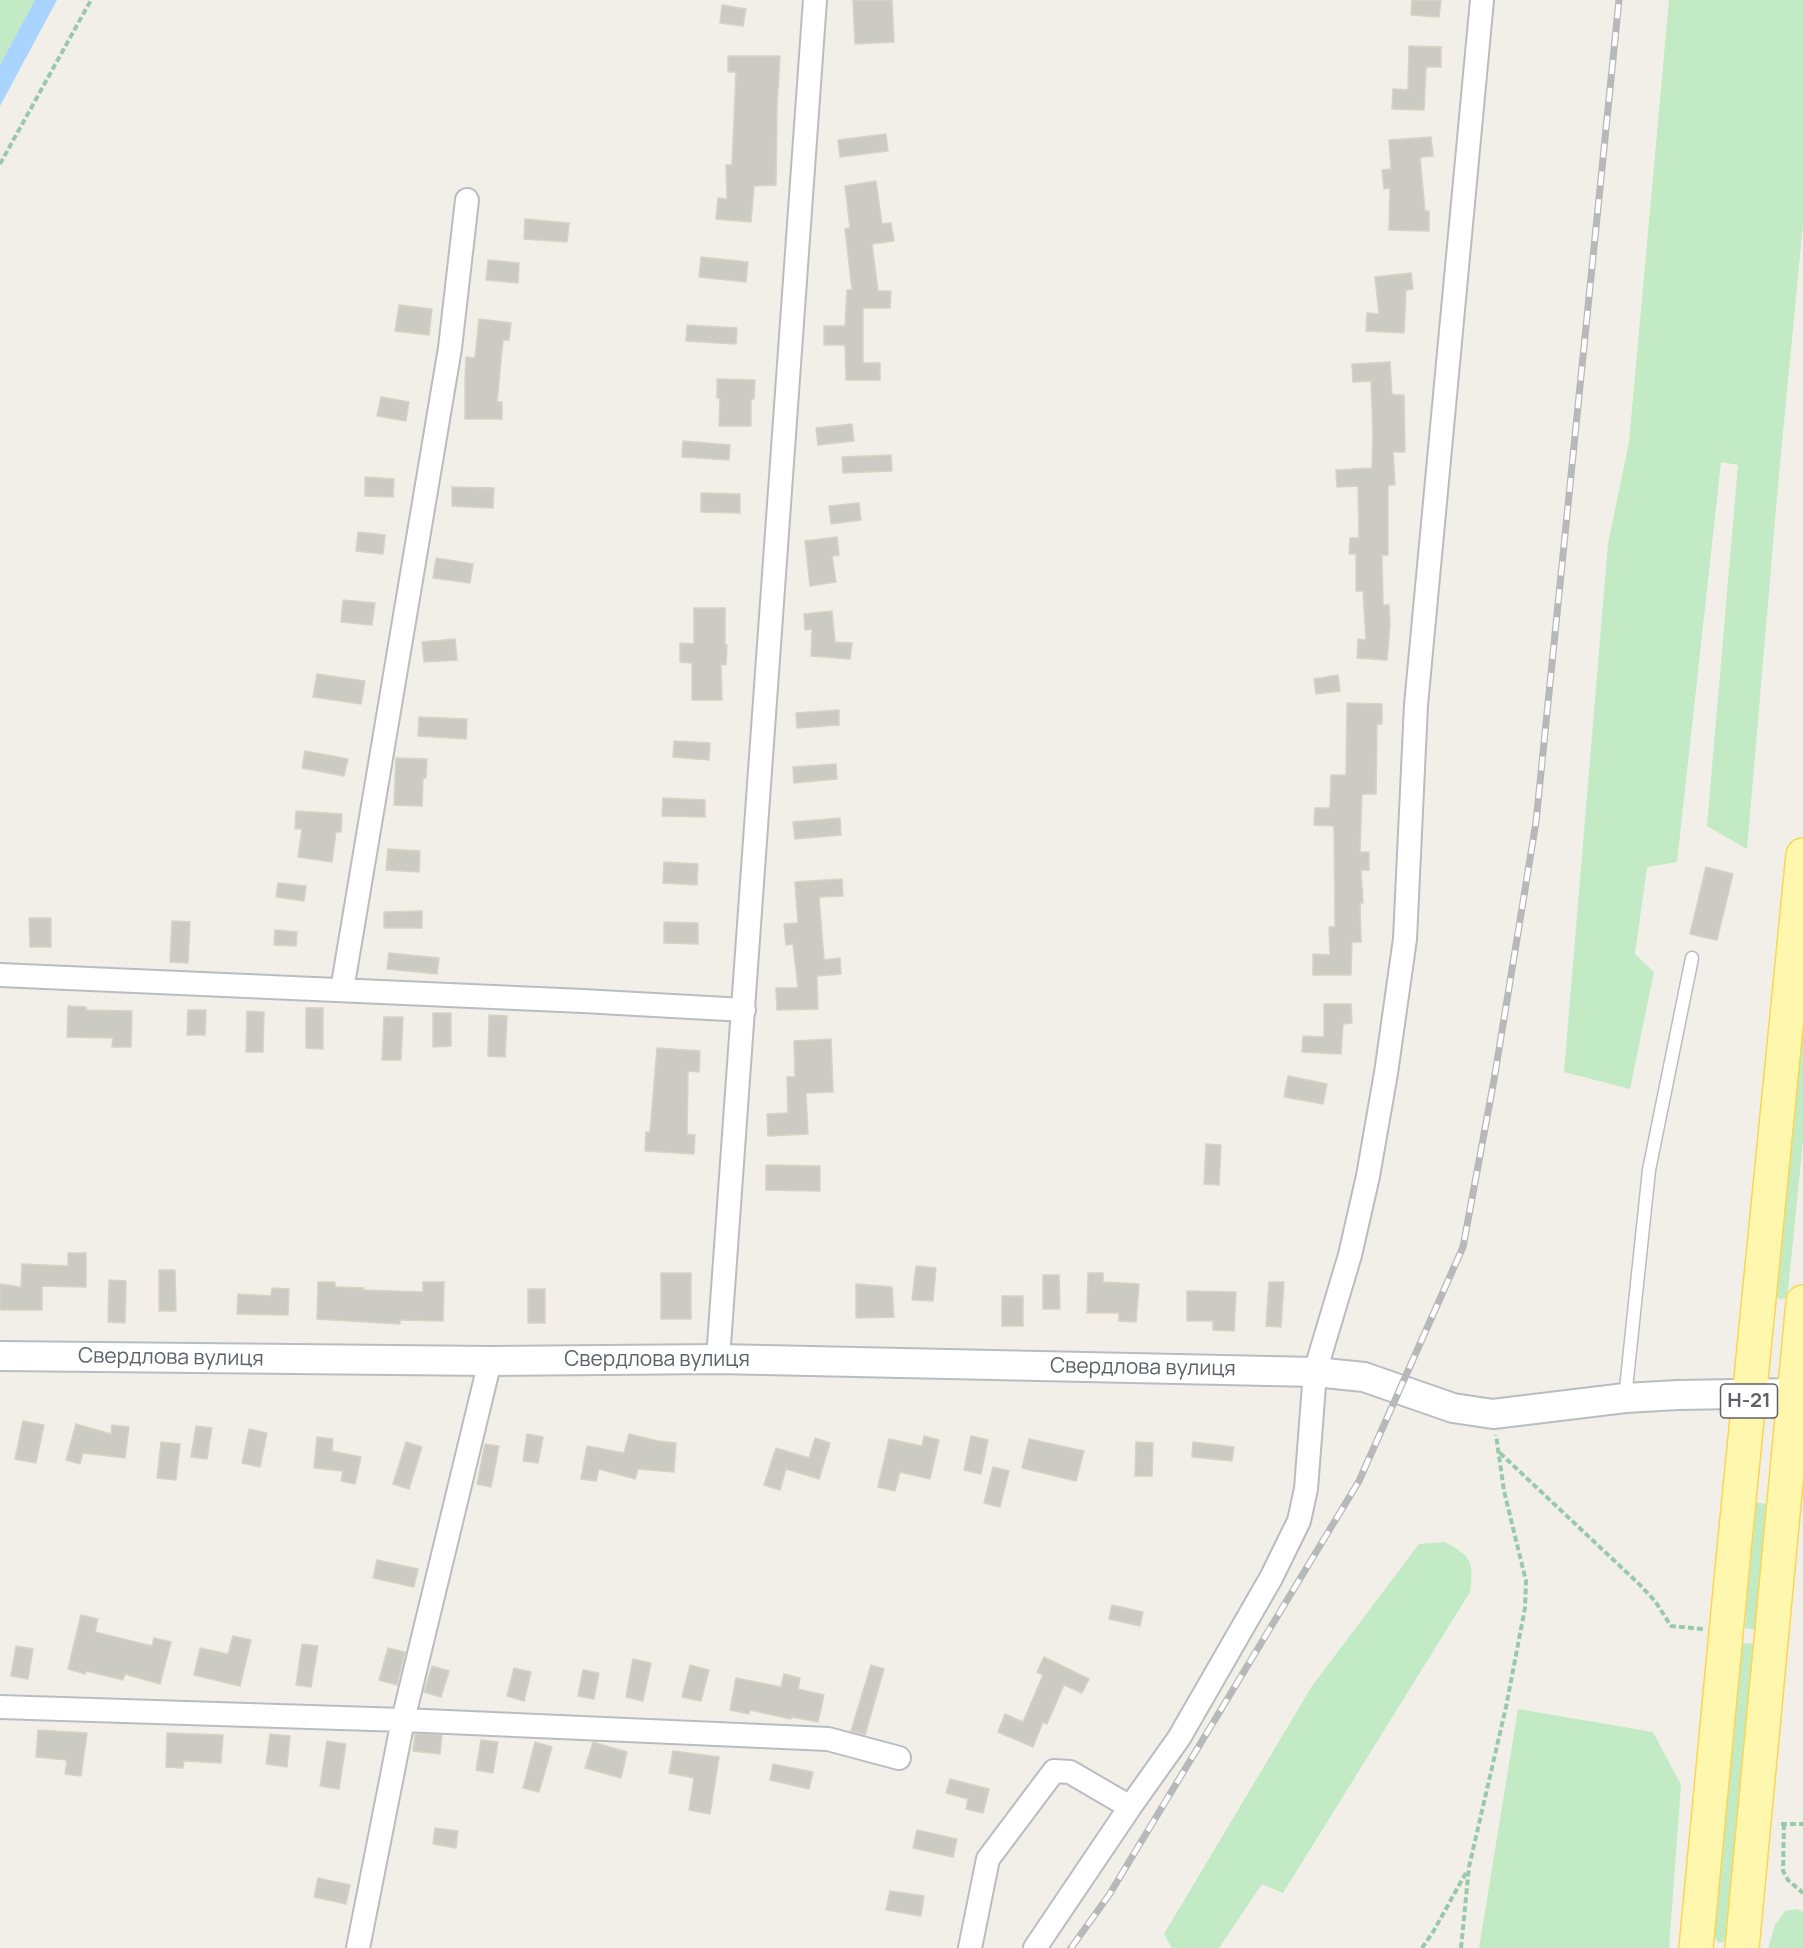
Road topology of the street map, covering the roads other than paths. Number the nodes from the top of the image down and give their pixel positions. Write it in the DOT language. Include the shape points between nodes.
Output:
graph roads {
  1 [pos="815,0"];
  2 [pos="1482,0"];
  3 [pos="467,200"];
  4 [pos="1803,855"];
  5 [pos="1692,958"];
  6 [pos="0,975"];
  7 [pos="342,990"];
  8 [pos="744,1010"];
  9 [pos="1803,1302"];
  10 [pos="1801,1352"];
  11 [pos="0,1356"];
  12 [pos="718,1359"];
  13 [pos="490,1361"];
  14 [pos="1315,1372"];
  15 [pos="1794,1393"];
  16 [pos="1749,1394"];
  17 [pos="1625,1398"];
  18 [pos="0,1707"];
  19 [pos="403,1720"];
  20 [pos="899,1758"];
  21 [pos="1130,1807"];
  22 [pos="358,1948"];
  23 [pos="970,1948"];
  24 [pos="1035,1948"];
  25 [pos="1696,1948"];
  26 [pos="1742,1948"];
  1 -- 8 [label="street"];
  2 -- 14 [label="street" via="1416,705 1405,939 1368,1176 1350,1255"];
  3 -- 7 [label="street" via="450,348"];
  4 -- 16 [label="main road, Н-21"];
  5 -- 17 [label="lane" via="1649,1170"];
  6 -- 7 [label="street"];
  7 -- 8 [label="street"];
  8 -- 12 [label="street"];
  9 -- 10 [label="main road, Н-21"];
  10 -- 15 [label="main road, Н-21"];
  11 -- 13 [label="street, Свердлова вулиця"];
  12 -- 13 [label="street, Свердлова вулиця"];
  12 -- 14 [label="street, Свердлова вулиця"];
  13 -- 19 [label="street"];
  14 -- 17 [label="street, Свердлова вулиця" via="1364,1377 1454,1408 1492,1414"];
  14 -- 21 [label="street" via="1306,1489 1299,1521 1271,1578 1179,1738"];
  15 -- 16 [label="street, Свердлова вулиця"];
  15 -- 26 [label="main road, Н-21"];
  16 -- 17 [label="street, Свердлова вулиця"];
  16 -- 25 [label="main road, Н-21"];
  18 -- 19 [label="street"];
  19 -- 20 [label="street" via="828,1739"];
  19 -- 22 [label="street"];
  21 -- 23 [label="street" via="1070,1772 1054,1771 988,1859"];
  21 -- 24 [label="street"];
}
